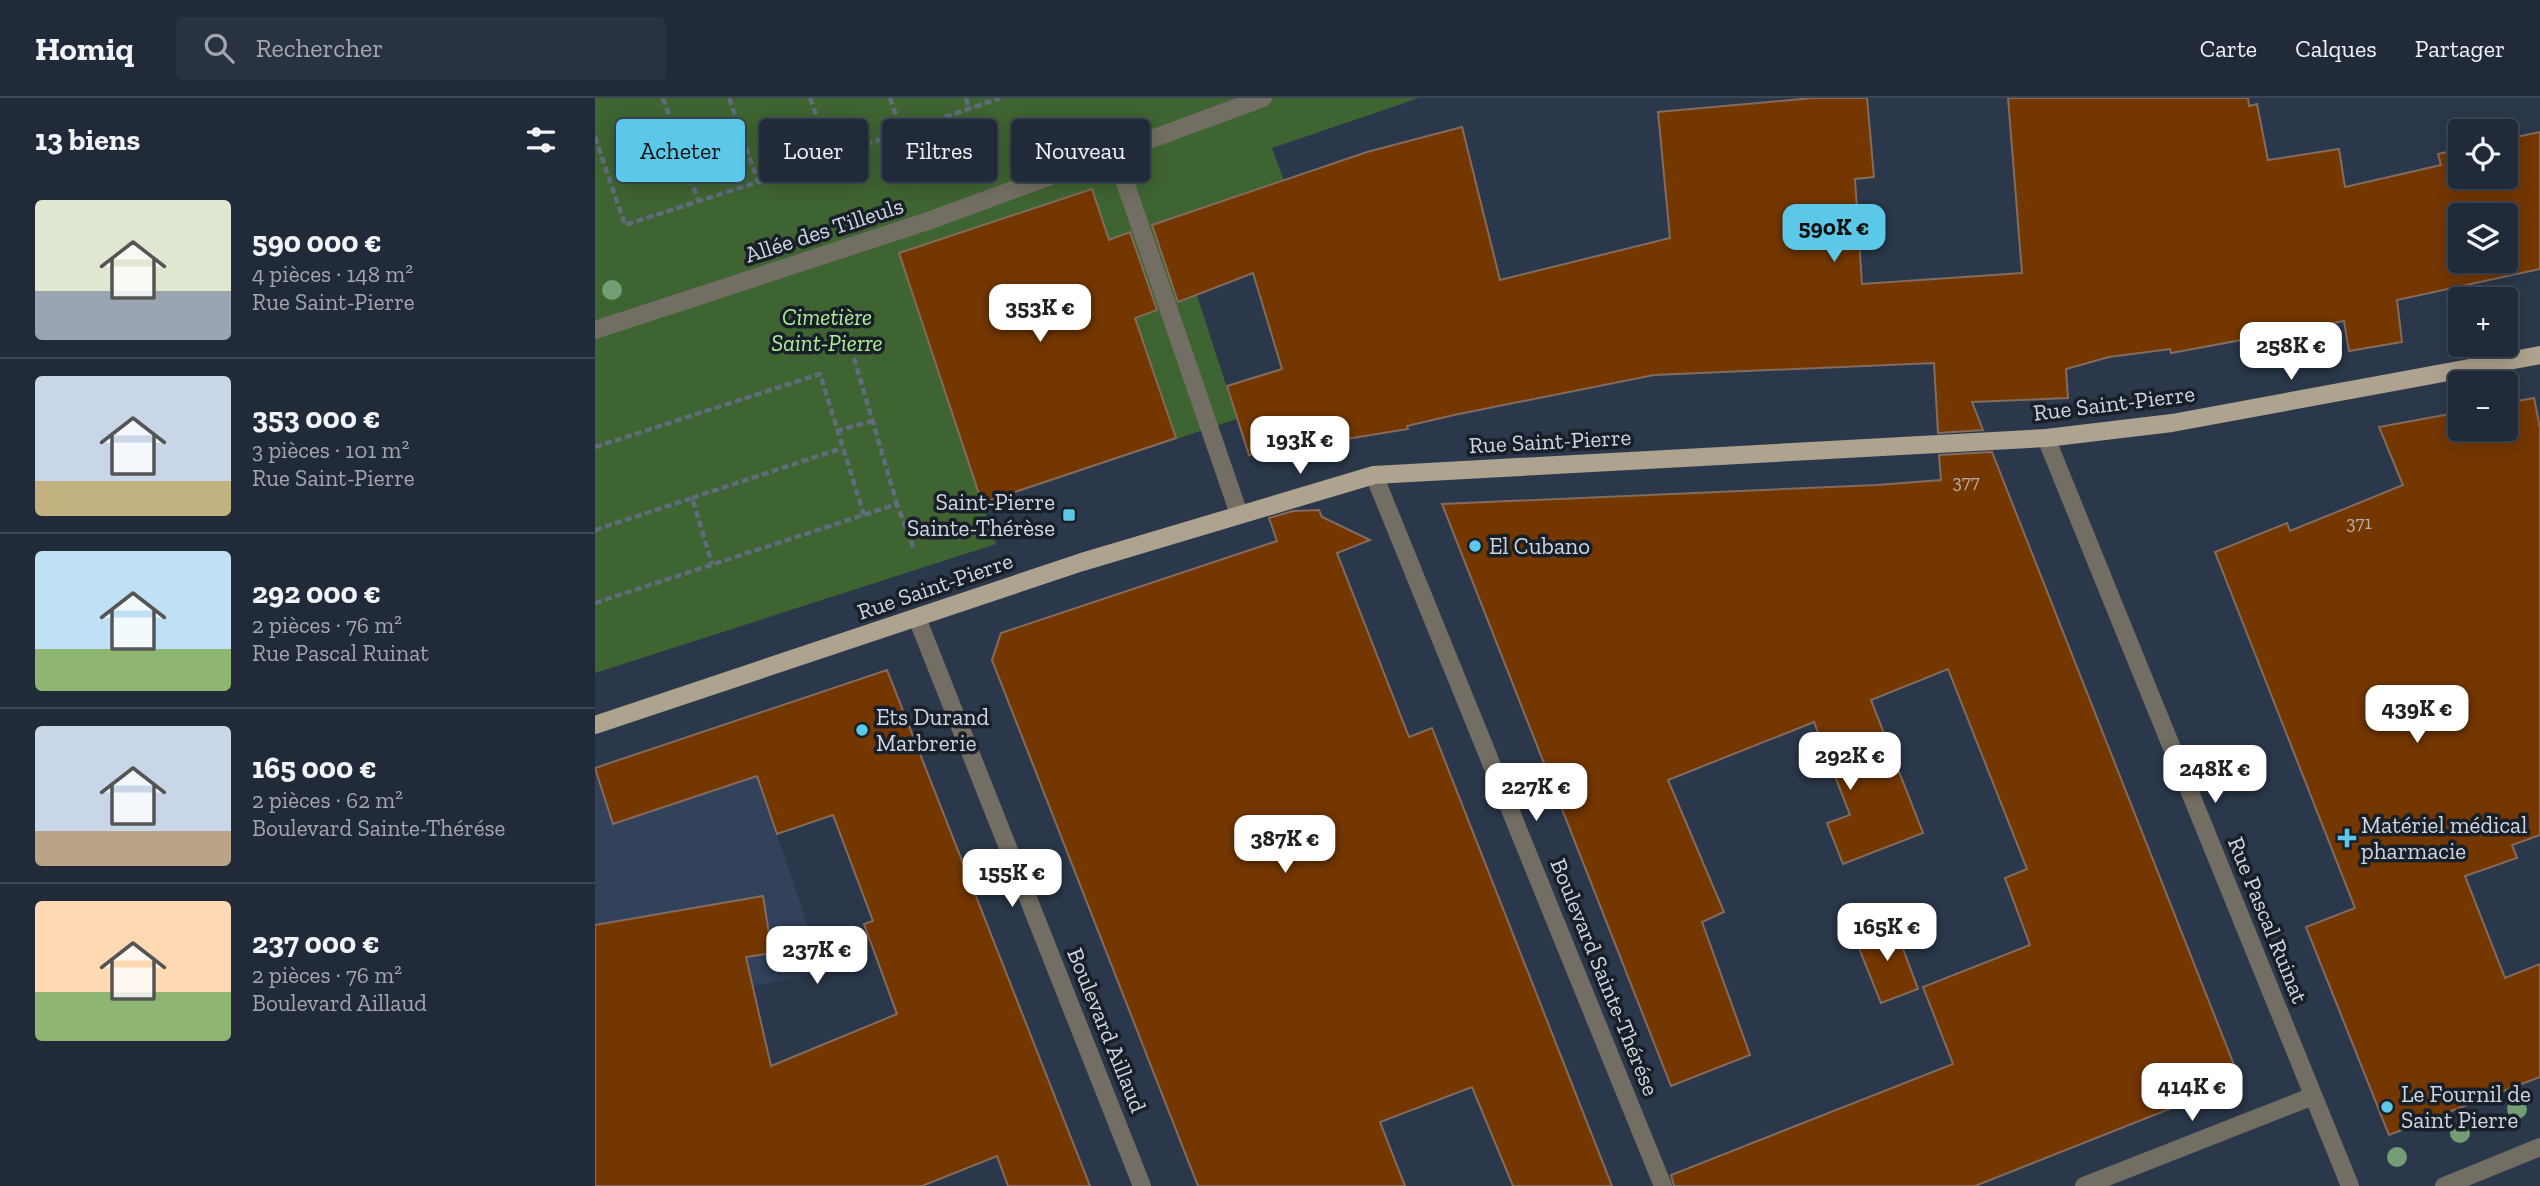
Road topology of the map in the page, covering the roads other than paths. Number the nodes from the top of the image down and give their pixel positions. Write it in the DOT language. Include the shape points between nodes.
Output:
graph roads {
  1 [pos="1263,98"];
  2 [pos="1150,140"];
  3 [pos="1035,182"];
  4 [pos="1125,182"];
  5 [pos="595,330"];
  6 [pos="2540,355"];
  7 [pos="2046,439"];
  8 [pos="1374,475"];
  9 [pos="1239,514"];
  10 [pos="917,618"];
  11 [pos="595,725"];
  12 [pos="2313,1096"];
  13 [pos="2540,1147"];
  14 [pos="1142,1186"];
  15 [pos="1663,1186"];
  16 [pos="2084,1186"];
  17 [pos="2350,1186"];
  18 [pos="2444,1186"];
  1 -- 2 [label="street, Allée des Tilleuls"];
  3 -- 5 [label="street, Allée des Tilleuls"];
  4 -- 9 [label="street"];
  6 -- 7 [label="main road, Rue Saint-Pierre" via="2172,423"];
  7 -- 8 [label="main road, Rue Saint-Pierre"];
  7 -- 12 [label="street, Rue Pascal Ruinat"];
  8 -- 9 [label="main road, Rue Saint-Pierre"];
  8 -- 15 [label="street, Boulevard Sainte-Thérése"];
  9 -- 10 [label="main road, Rue Saint-Pierre"];
  10 -- 11 [label="main road, Rue Saint-Pierre"];
  10 -- 14 [label="street, Boulevard Aillaud"];
  12 -- 16 [label="street"];
  12 -- 17 [label="street, Rue Pascal Ruinat"];
  13 -- 18 [label="street"];
}
